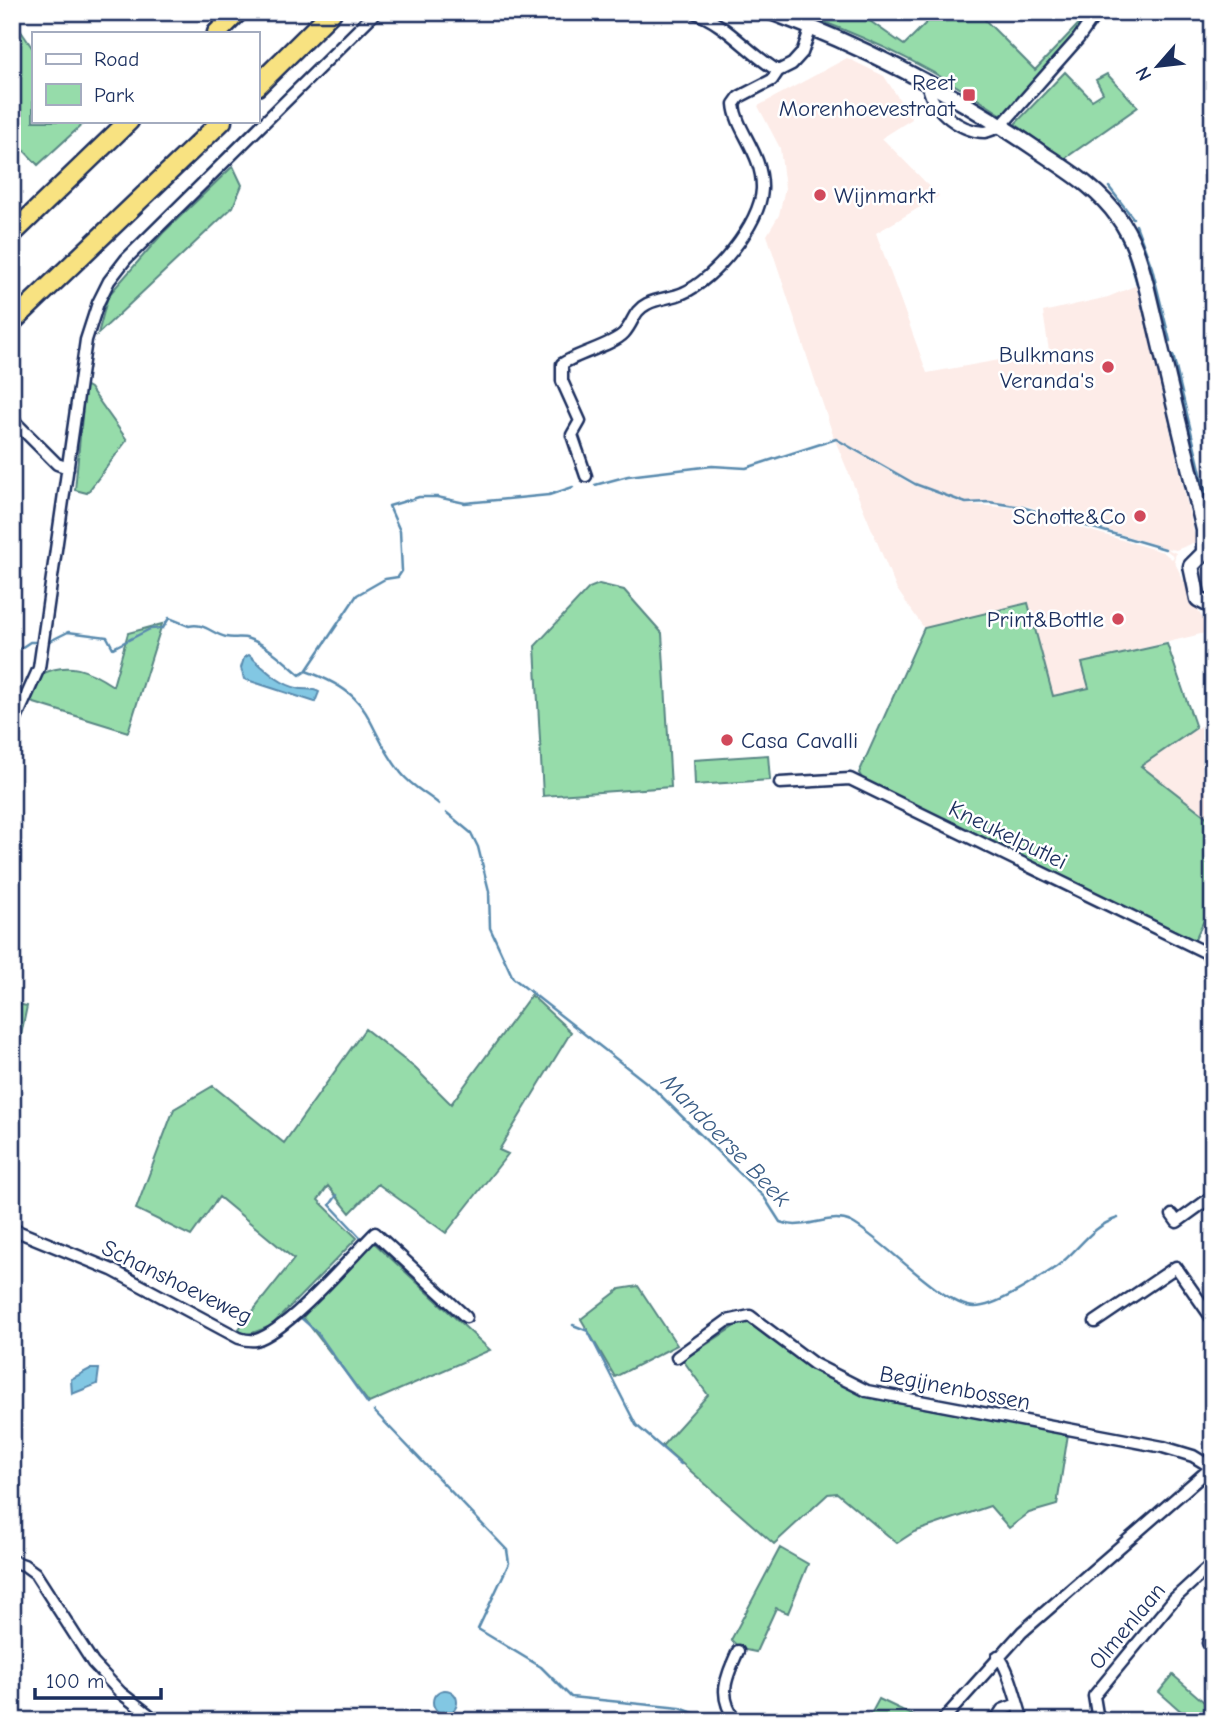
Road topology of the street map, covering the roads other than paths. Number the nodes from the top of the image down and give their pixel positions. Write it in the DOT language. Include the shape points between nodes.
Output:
graph roads {
  1 [pos="238,12"];
  2 [pos="332,12"];
  3 [pos="376,12"];
  4 [pos="693,12"];
  5 [pos="771,12"];
  6 [pos="1097,12"];
  7 [pos="807,21"];
  8 [pos="218,32"];
  9 [pos="778,71"];
  10 [pos="928,81"];
  11 [pos="259,84"];
  12 [pos="127,122"];
  13 [pos="221,122"];
  14 [pos="1001,125"];
  15 [pos="12,234"];
  16 [pos="12,322"];
  17 [pos="13,420"];
  18 [pos="68,468"];
  19 [pos="586,476"];
  20 [pos="1208,557"];
  21 [pos="1213,607"];
  22 [pos="12,728"];
  23 [pos="780,783"];
  24 [pos="1213,956"];
  25 [pos="1213,1203"];
  26 [pos="1172,1215"];
  27 [pos="12,1229"];
  28 [pos="466,1317"];
  29 [pos="1213,1320"];
  30 [pos="1095,1322"];
  31 [pos="677,1357"];
  32 [pos="1212,1467"];
  33 [pos="12,1561"];
  34 [pos="1213,1563"];
  35 [pos="738,1651"];
  36 [pos="998,1656"];
  37 [pos="1017,1704"];
  38 [pos="991,1720"];
  39 [pos="157,1721"];
  40 [pos="736,1721"];
  41 [pos="942,1721"];
  42 [pos="1023,1721"];
  43 [pos="1105,1721"];
  1 -- 8 [label="highway"];
  2 -- 11 [label="highway"];
  3 -- 18 [label="street" via="109,281 86,340"];
  4 -- 9 [label="street" via="717,23"];
  5 -- 7 [label="street"];
  6 -- 14 [label="street"];
  7 -- 9 [label="street" via="802,53"];
  7 -- 10 [label="street"];
  9 -- 19 [label="street" via="772,80 734,104 761,168 759,209 746,231 699,283 648,303 635,312 624,334 562,364 562,381 580,421 572,435"];
  10 -- 14 [label="street"];
  10 -- 14 [label="street" via="927,94 937,108 967,128 986,132"];
  12 -- 15 [label="highway"];
  13 -- 16 [label="highway"];
  14 -- 20 [label="street" via="1098,195 1117,215 1136,250"];
  17 -- 18 [label="street" via="57,464"];
  18 -- 22 [label="street" via="39,668"];
  20 -- 21 [label="street" via="1191,566 1191,577 1198,599"];
  23 -- 24 [label="street, Kneukelputlei" via="850,779"];
  25 -- 26 [label="street" via="1206,1201 1177,1222"];
  27 -- 28 [label="street, Schanshoeveweg" via="113,1270 251,1341 301,1306 375,1233"];
  29 -- 30 [label="street" via="1176,1267"];
  31 -- 32 [label="street, Begijnenbossen" via="726,1321 750,1316 814,1364 867,1391 1163,1447"];
  32 -- 36 [label="street, Begijnenbossen"];
  33 -- 39 [label="street" via="35,1573 101,1672"];
  34 -- 43 [label="street, Olmenlaan" via="1174,1599 1094,1696 1097,1714"];
  35 -- 40 [label="street" via="723,1685 728,1710"];
  36 -- 37 [label="street" via="1004,1661"];
  36 -- 41 [label="street, Begijnenbossen"];
  37 -- 38 [label="street"];
  37 -- 42 [label="street"];
}
